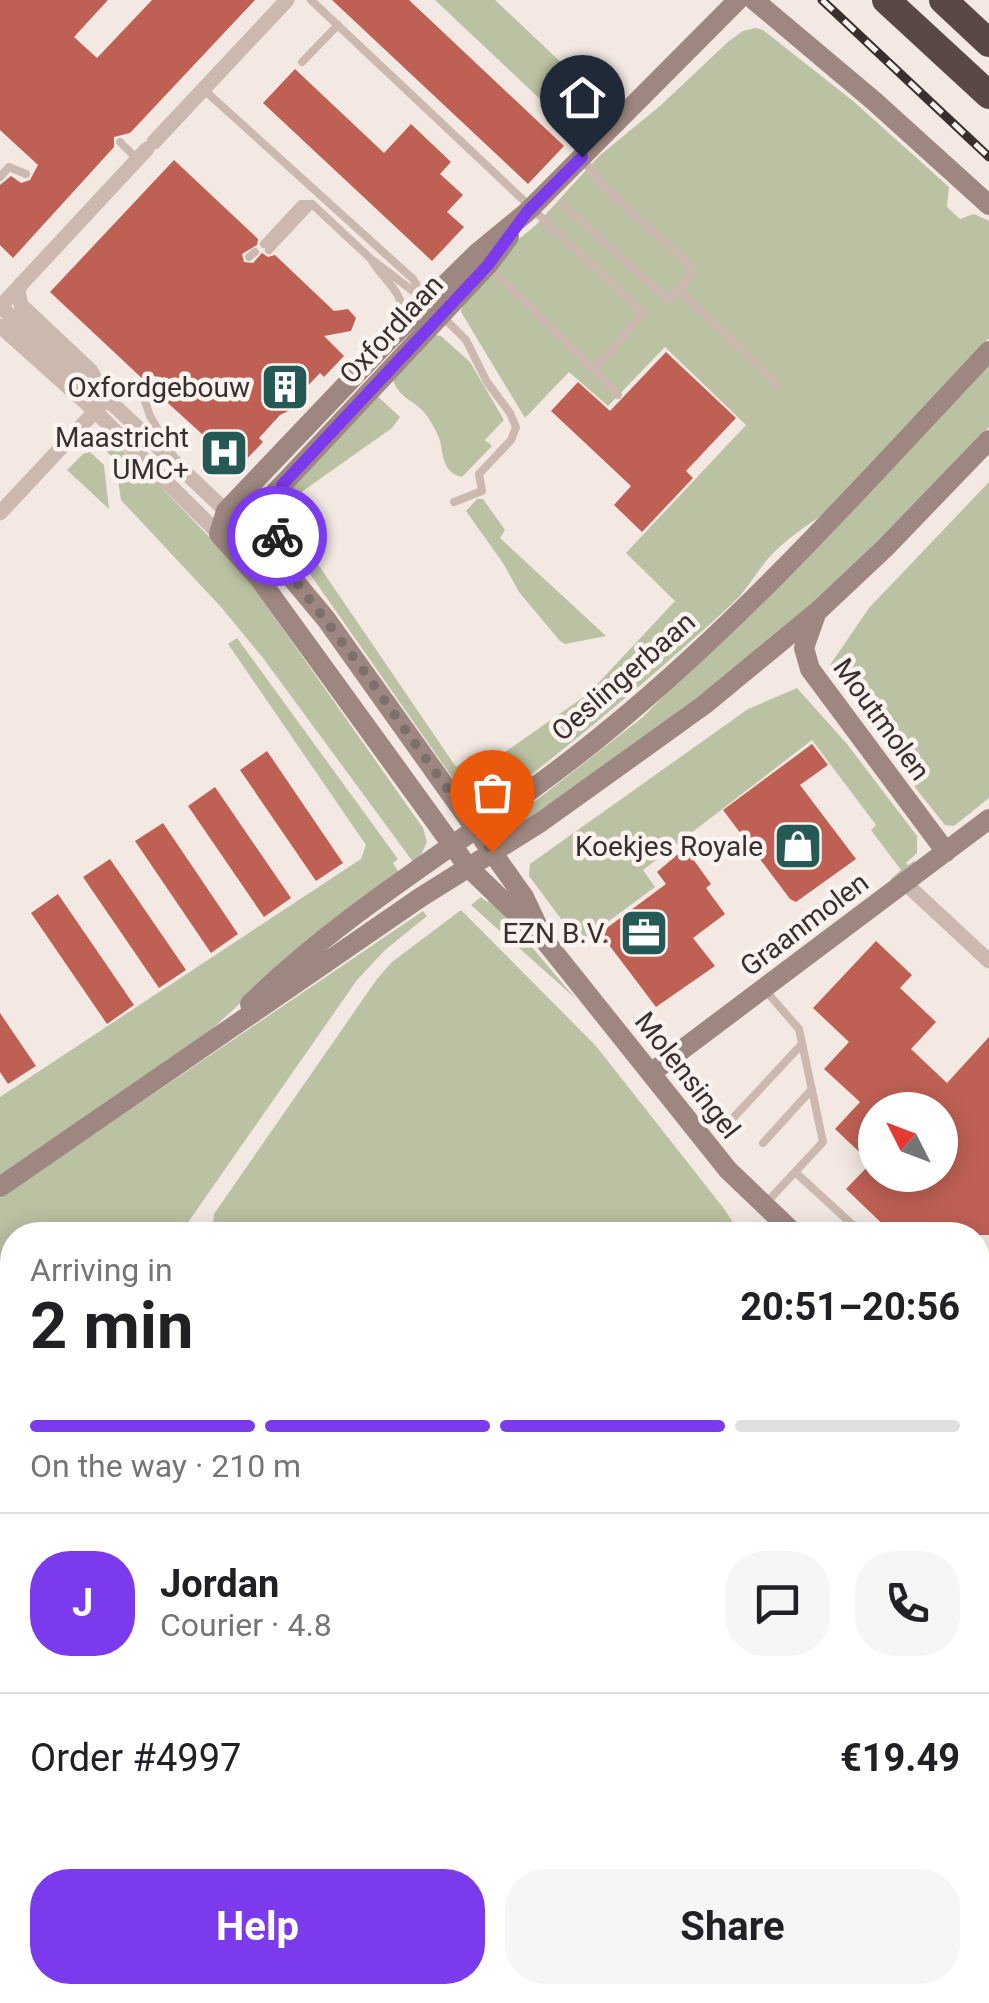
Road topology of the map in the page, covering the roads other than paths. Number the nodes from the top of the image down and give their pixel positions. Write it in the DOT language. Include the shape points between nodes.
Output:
graph roads {
  1 [pos="287,0"];
  2 [pos="311,0"];
  3 [pos="738,0"];
  4 [pos="754,0"];
  5 [pos="886,0"];
  6 [pos="943,0"];
  7 [pos="338,25"];
  8 [pos="989,43"];
  9 [pos="302,62"];
  10 [pos="204,89"];
  11 [pos="989,95"];
  12 [pos="120,142"];
  13 [pos="146,150"];
  14 [pos="582,157"];
  15 [pos="26,174"];
  16 [pos="0,177"];
  17 [pos="563,205"];
  18 [pos="989,205"];
  19 [pos="530,209"];
  20 [pos="266,247"];
  21 [pos="371,259"];
  22 [pos="482,260"];
  23 [pos="21,284"];
  24 [pos="678,290"];
  25 [pos="0,306"];
  26 [pos="434,309"];
  27 [pos="0,326"];
  28 [pos="385,344"];
  29 [pos="989,351"];
  30 [pos="594,370"];
  31 [pos="156,383"];
  32 [pos="777,384"];
  33 [pos="618,395"];
  34 [pos="100,405"];
  35 [pos="989,440"];
  36 [pos="183,472"];
  37 [pos="283,484"];
  38 [pos="454,502"];
  39 [pos="0,513"];
  40 [pos="235,517"];
  41 [pos="218,534"];
  42 [pos="285,567"];
  43 [pos="818,610"];
  44 [pos="450,792"];
  45 [pos="516,801"];
  46 [pos="989,818"];
  47 [pos="476,830"];
  48 [pos="453,848"];
  49 [pos="492,852"];
  50 [pos="946,852"];
  51 [pos="468,866"];
  52 [pos="905,883"];
  53 [pos="544,942"];
  54 [pos="989,961"];
  55 [pos="764,989"];
  56 [pos="214,1041"];
  57 [pos="802,1044"];
  58 [pos="651,1073"];
  59 [pos="812,1089"];
  60 [pos="734,1117"];
  61 [pos="763,1143"];
  62 [pos="796,1172"];
  63 [pos="0,1188"];
  64 [pos="764,1205"];
  65 [pos="782,1222"];
  66 [pos="850,1222"];
  1 -- 10 [label="street"];
  2 -- 7 [label="lane"];
  3 -- 14 [label="street, Oxfordlaan"];
  4 -- 18 [label="street"];
  5 -- 11 [label="highway"];
  6 -- 8 [label="highway"];
  7 -- 9 [label="lane"];
  7 -- 19 [label="lane"];
  10 -- 13 [label="street"];
  10 -- 26 [label="lane" via="414,279"];
  12 -- 13 [label="lane"];
  13 -- 23 [label="street"];
  14 -- 19 [label="street, Oxfordlaan"];
  14 -- 24 [label="lane" via="596,179 692,266"];
  15 -- 16 [label="lane" via="9,167"];
  17 -- 24 [label="lane" via="668,300"];
  19 -- 22 [label="street, Oxfordlaan"];
  19 -- 30 [label="lane" via="642,312"];
  20 -- 21 [label="lane" via="301,204 312,204"];
  21 -- 26 [label="lane"];
  21 -- 28 [label="lane" via="403,304"];
  22 -- 26 [label="street, Oxfordlaan"];
  22 -- 30 [label="lane"];
  23 -- 25 [label="street"];
  23 -- 34 [label="street" via="22,306 91,371"];
  24 -- 32 [label="lane"];
  25 -- 34 [label="street"];
  26 -- 28 [label="street, Oxfordlaan"];
  26 -- 37 [label="street, Oxfordlaan"];
  26 -- 38 [label="lane" via="466,340 516,427 479,474 482,491"];
  27 -- 34 [label="street"];
  28 -- 40 [label="street, Oxfordlaan"];
  29 -- 45 [label="street, Oeslingerbaan" via="815,536 659,687"];
  30 -- 33 [label="lane"];
  31 -- 36 [label="lane" via="145,402"];
  34 -- 36 [label="street"];
  34 -- 39 [label="street"];
  34 -- 41 [label="street"];
  35 -- 43 [label="street, Oeslingerbaan"];
  36 -- 40 [label="street"];
  37 -- 40 [label="street, Oxfordlaan"];
  37 -- 42 [label="street" via="272,511"];
  40 -- 41 [label="street, Oxfordlaan"];
  40 -- 42 [label="street, Molensingel"];
  41 -- 48 [label="street, Molensingel" via="258,576"];
  42 -- 44 [label="street, Molensingel"];
  43 -- 49 [label="street, Oeslingerbaan" via="704,705"];
  43 -- 50 [label="street, Moutmolen" via="804,648 810,668"];
  44 -- 45 [label="street" via="486,809"];
  44 -- 47 [label="street, Molensingel"];
  45 -- 47 [label="street, Oeslingerbaan"];
  46 -- 50 [label="street, Graanmolen"];
  47 -- 48 [label="street, Oeslingerbaan"];
  47 -- 49 [label="street, Molensingel"];
  48 -- 51 [label="street, Molensingel"];
  48 -- 56 [label="street, Oeslingerbaan" via="314,946"];
  49 -- 51 [label="street, Oeslingerbaan"];
  49 -- 53 [label="street, Molensingel"];
  50 -- 52 [label="street, Graanmolen"];
  51 -- 53 [label="street, Molensingel"];
  51 -- 56 [label="street, Oeslingerbaan"];
  52 -- 54 [label="street"];
  52 -- 55 [label="street, Graanmolen"];
  53 -- 58 [label="street, Molensingel"];
  55 -- 57 [label="lane" via="799,1029"];
  55 -- 58 [label="street, Graanmolen"];
  56 -- 63 [label="street, Oeslingerbaan"];
  57 -- 59 [label="lane"];
  57 -- 60 [label="lane"];
  58 -- 64 [label="street, Molensingel"];
  59 -- 61 [label="lane"];
  59 -- 62 [label="lane" via="823,1142"];
  62 -- 64 [label="lane"];
  62 -- 66 [label="lane"];
  64 -- 65 [label="street, Molensingel"];
}
